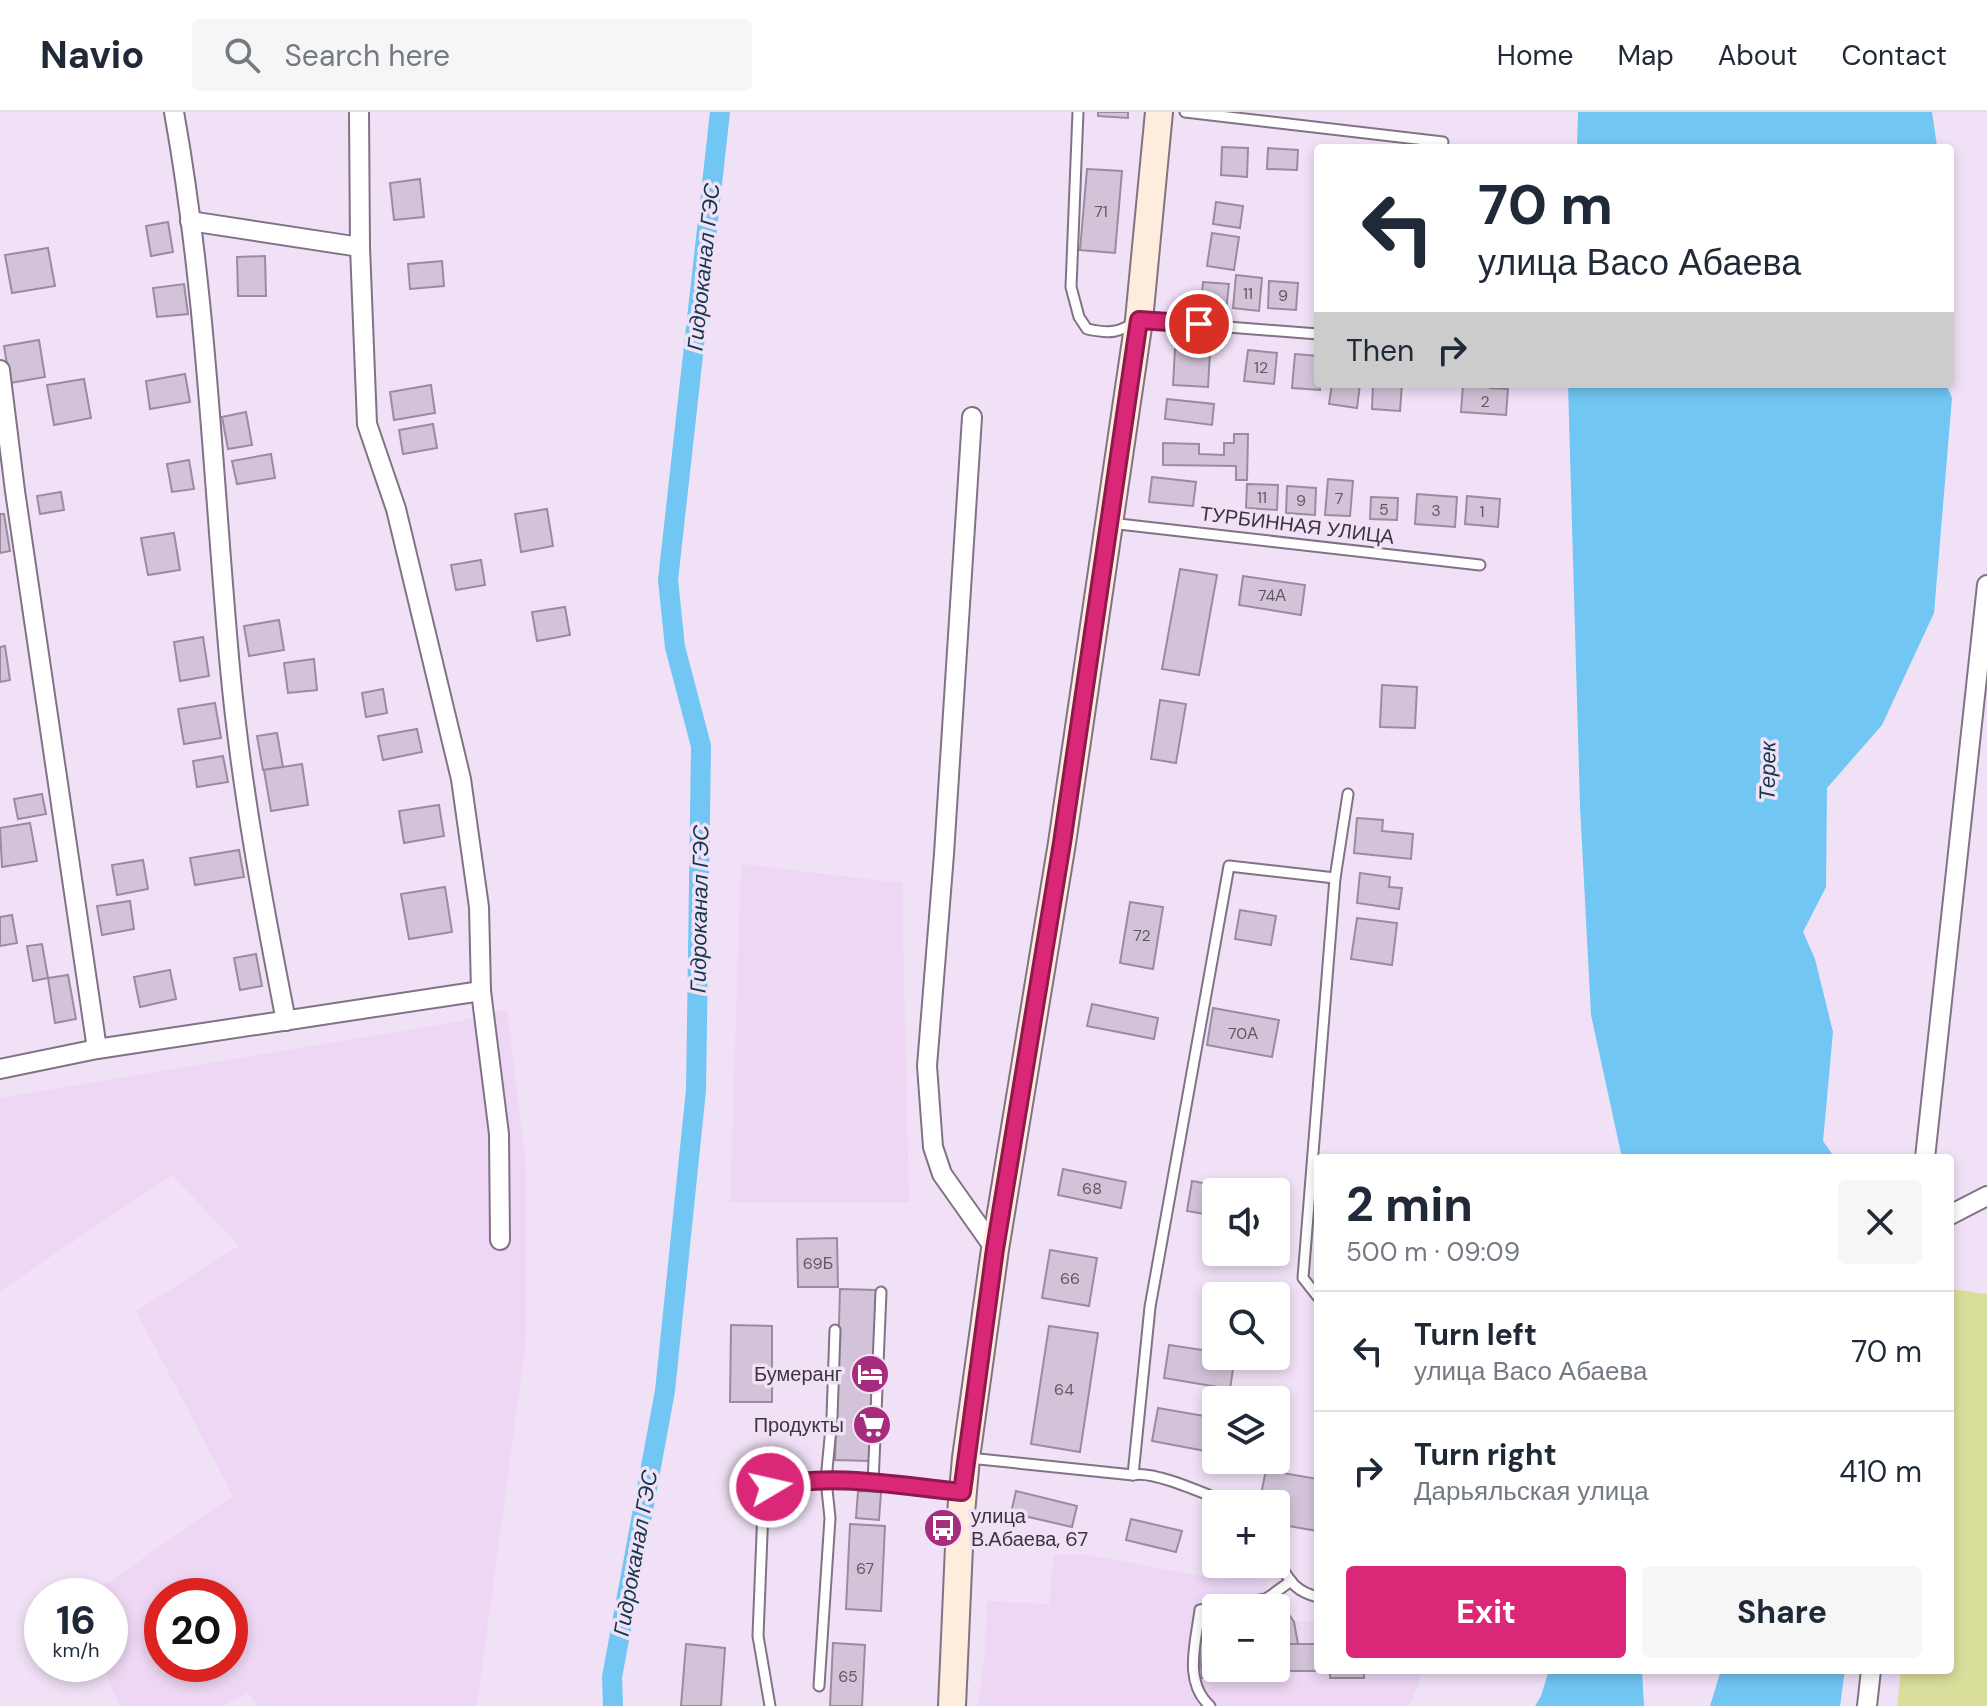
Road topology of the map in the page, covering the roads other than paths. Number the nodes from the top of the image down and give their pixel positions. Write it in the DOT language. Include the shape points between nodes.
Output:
graph roads {
  1 [pos="174,112"];
  2 [pos="359,112"];
  3 [pos="1078,112"];
  4 [pos="1159,112"];
  5 [pos="1185,112"];
  6 [pos="1443,142"];
  7 [pos="190,221"];
  8 [pos="360,247"];
  9 [pos="1139,320"];
  10 [pos="1314,334"];
  11 [pos="0,370"];
  12 [pos="972,417"];
  13 [pos="1109,523"];
  14 [pos="1480,565"];
  15 [pos="1987,585"];
  16 [pos="1348,794"];
  17 [pos="1335,878"];
  18 [pos="481,991"];
  19 [pos="286,1021"];
  20 [pos="97,1049"];
  21 [pos="0,1061"];
  22 [pos="0,1069"];
  23 [pos="1925,1154"];
  24 [pos="1987,1196"];
  25 [pos="1954,1213"];
  26 [pos="500,1240"];
  27 [pos="995,1249"];
  28 [pos="881,1292"];
  29 [pos="1314,1292"];
  30 [pos="835,1330"];
  31 [pos="966,1458"];
  32 [pos="1133,1475"];
  33 [pos="826,1480"];
  34 [pos="873,1484"];
  35 [pos="962,1492"];
  36 [pos="1202,1493"];
  37 [pos="1289,1578"];
  38 [pos="1291,1581"];
  39 [pos="1314,1596"];
  40 [pos="1871,1674"];
  41 [pos="819,1686"];
  42 [pos="770,1706"];
  43 [pos="952,1706"];
  44 [pos="1210,1706"];
  45 [pos="1867,1706"];
  1 -- 7 [label="street"];
  2 -- 8 [label="street"];
  3 -- 9 [label="lane" via="1071,287 1079,317 1087,329 1106,333"];
  4 -- 9 [label="main road"];
  5 -- 6 [label="lane"];
  7 -- 8 [label="street"];
  7 -- 19 [label="street" via="232,686 251,842"];
  8 -- 18 [label="street" via="367,424 396,509 461,779 479,907"];
  9 -- 10 [label="lane"];
  9 -- 13 [label="main road"];
  11 -- 20 [label="street"];
  12 -- 27 [label="street" via="927,1066 933,1147 942,1174"];
  13 -- 14 [label="lane, ТУРБИННАЯ УЛИЦА"];
  13 -- 27 [label="main road"];
  15 -- 23 [label="street"];
  16 -- 17 [label="lane"];
  17 -- 29 [label="lane" via="1303,1278"];
  17 -- 32 [label="lane" via="1229,866 1150,1307"];
  18 -- 19 [label="street"];
  18 -- 26 [label="street" via="499,1134"];
  19 -- 20 [label="street"];
  20 -- 22 [label="street"];
  21 -- 22 [label="street"];
  24 -- 25 [label="street"];
  27 -- 31 [label="main road"];
  28 -- 34 [label="lane"];
  30 -- 33 [label="lane"];
  31 -- 32 [label="lane"];
  31 -- 35 [label="main road"];
  32 -- 36 [label="lane"];
  33 -- 34 [label="lane"];
  33 -- 41 [label="lane" via="830,1518"];
  33 -- 42 [label="lane" via="770,1487 763,1509 758,1636"];
  34 -- 35 [label="lane"];
  35 -- 43 [label="main road"];
  37 -- 38 [label="lane"];
  38 -- 39 [label="lane"];
  38 -- 44 [label="lane" via="1266,1599 1200,1610 1191,1675"];
  40 -- 45 [label="street"];
}
